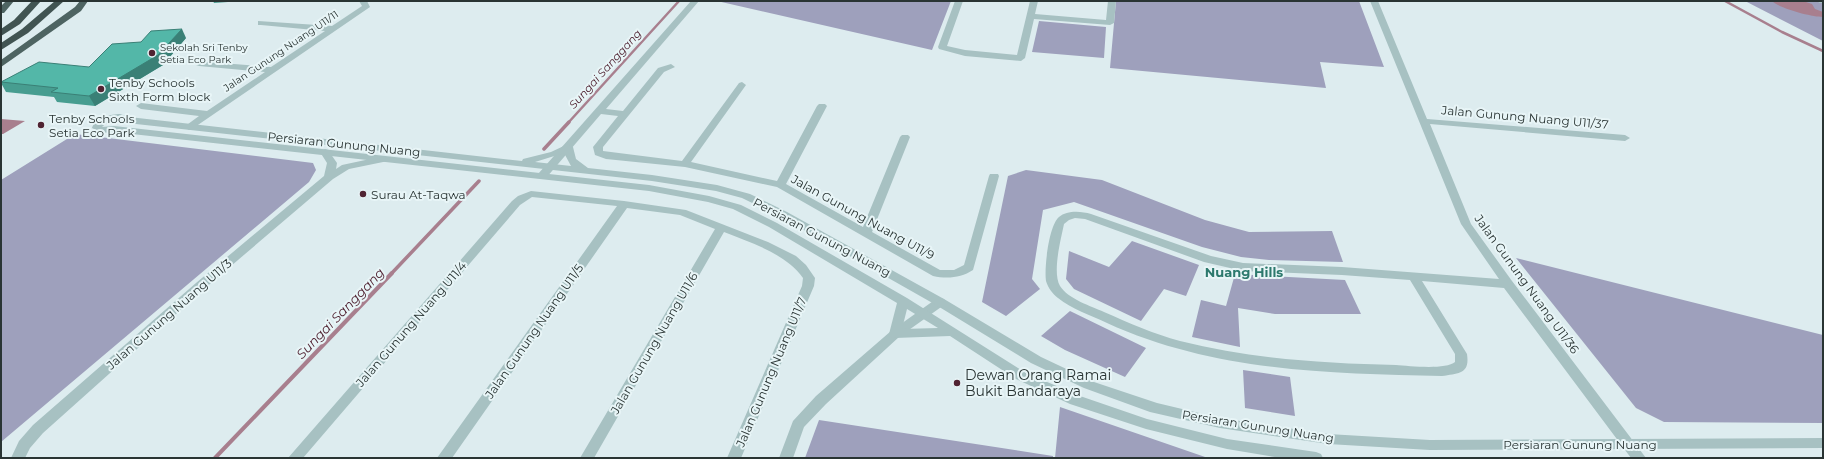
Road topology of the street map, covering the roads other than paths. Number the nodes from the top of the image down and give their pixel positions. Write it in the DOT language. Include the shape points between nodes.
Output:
graph roads {
  1 [pos="10,1"];
  2 [pos="37,1"];
  3 [pos="60,1"];
  4 [pos="84,1"];
  5 [pos="695,1"];
  6 [pos="959,1"];
  7 [pos="1034,1"];
  8 [pos="1112,1"];
  9 [pos="1374,1"];
  10 [pos="365,4"];
  11 [pos="1,11"];
  12 [pos="1031,16"];
  13 [pos="261,23"];
  14 [pos="333,29"];
  15 [pos="1,34"];
  16 [pos="1,47"];
  17 [pos="199,63"];
  18 [pos="1,64"];
  19 [pos="671,67"];
  20 [pos="273,70"];
  21 [pos="742,85"];
  22 [pos="141,106"];
  23 [pos="822,106"];
  24 [pos="599,111"];
  25 [pos="209,114"];
  26 [pos="625,114"];
  27 [pos="1424,121"];
  28 [pos="189,127"];
  29 [pos="905,136"];
  30 [pos="1625,138"];
  31 [pos="568,146"];
  32 [pos="325,152"];
  33 [pos="384,159"];
  34 [pos="515,163"];
  35 [pos="685,164"];
  36 [pos="550,167"];
  37 [pos="584,171"];
  38 [pos="542,176"];
  39 [pos="994,176"];
  40 [pos="329,177"];
  41 [pos="780,185"];
  42 [pos="624,204"];
  43 [pos="721,227"];
  44 [pos="866,233"];
  45 [pos="1413,276"];
  46 [pos="1508,284"];
  47 [pos="903,301"];
  48 [pos="940,302"];
  49 [pos="923,313"];
  50 [pos="952,332"];
  51 [pos="895,334"];
  52 [pos="1823,443"];
  53 [pos="1628,444"];
  54 [pos="18,458"];
  55 [pos="295,458"];
  56 [pos="444,458"];
  57 [pos="587,458"];
  58 [pos="734,458"];
  59 [pos="786,458"];
  60 [pos="1316,458"];
  61 [pos="1639,458"];
  1 -- 11 [label="highway"];
  2 -- 15 [label="highway"];
  3 -- 16 [label="highway" via="25,31"];
  4 -- 18 [label="highway" via="68,18"];
  5 -- 24 [label="street"];
  6 -- 12 [label="street" via="942,47 965,53 1021,58"];
  7 -- 12 [label="street"];
  8 -- 12 [label="street" via="1110,23"];
  9 -- 27 [label="street, Jalan Gunung Nuang U11/36"];
  10 -- 14 [label="street, Jalan Gunung Nuang U11/11"];
  13 -- 14 [label="street"];
  14 -- 20 [label="street, Jalan Gunung Nuang U11/11"];
  17 -- 20 [label="street"];
  19 -- 26 [label="street, Jalan Gunung Nuang U11/9" via="661,70"];
  20 -- 25 [label="street, Jalan Gunung Nuang U11/11"];
  21 -- 35 [label="street"];
  22 -- 25 [label="street"];
  23 -- 41 [label="street"];
  24 -- 26 [label="street"];
  24 -- 31 [label="street"];
  25 -- 28 [label="street, Jalan Gunung Nuang U11/11"];
  26 -- 35 [label="street, Jalan Gunung Nuang U11/9" via="598,147 598,152 606,156"];
  27 -- 30 [label="street, Jalan Gunung Nuang U11/37"];
  27 -- 46 [label="street, Jalan Gunung Nuang U11/36" via="1466,224"];
  28 -- 32 [label="street, Persiaran Gunung Nuang" via="118,117 103,121 97,128"];
  28 -- 34 [label="street, Persiaran Gunung Nuang"];
  29 -- 44 [label="street"];
  31 -- 34 [label="street" via="555,154"];
  31 -- 36 [label="street"];
  31 -- 37 [label="street" via="568,156"];
  32 -- 33 [label="street, Persiaran Gunung Nuang"];
  32 -- 40 [label="street" via="332,162"];
  33 -- 38 [label="street, Persiaran Gunung Nuang"];
  33 -- 40 [label="street, Jalan Gunung Nuang U11/3" via="346,168"];
  34 -- 36 [label="street, Persiaran Gunung Nuang"];
  35 -- 41 [label="street, Jalan Gunung Nuang U11/9"];
  36 -- 37 [label="street, Persiaran Gunung Nuang"];
  36 -- 38 [label="street"];
  37 -- 48 [label="street, Persiaran Gunung Nuang" via="717,188 746,196"];
  38 -- 47 [label="street, Persiaran Gunung Nuang" via="649,188 737,207 773,225"];
  39 -- 44 [label="street, Jalan Gunung Nuang U11/9" via="969,267 961,273 937,273"];
  40 -- 54 [label="street, Jalan Gunung Nuang U11/3" via="200,286 38,429 24,445"];
  41 -- 44 [label="street, Jalan Gunung Nuang U11/9"];
  42 -- 43 [label="street" via="682,212"];
  42 -- 55 [label="street, Jalan Gunung Nuang U11/4" via="531,194 522,198"];
  42 -- 56 [label="street, Jalan Gunung Nuang U11/5"];
  43 -- 57 [label="street, Jalan Gunung Nuang U11/6"];
  43 -- 58 [label="street, Jalan Gunung Nuang U11/7" via="764,244 792,259 809,278 808,286"];
  45 -- 45 [label="street" via="1243,267 1208,259 1087,216 1072,215 1063,217 1059,223 1051,274 1056,289 1069,299 1111,321 1176,345 1304,367 1347,370 1456,369 1462,364 1461,354"];
  45 -- 46 [label="street"];
  46 -- 53 [label="street, Jalan Gunung Nuang U11/36"];
  47 -- 49 [label="street, Persiaran Gunung Nuang"];
  47 -- 51 [label="street"];
  48 -- 49 [label="street"];
  48 -- 53 [label="street, Persiaran Gunung Nuang" via="1036,360 1089,385 1155,408 1220,423 1328,439 1430,445"];
  49 -- 50 [label="street, Persiaran Gunung Nuang"];
  49 -- 51 [label="street"];
  50 -- 51 [label="street"];
  50 -- 60 [label="street, Persiaran Gunung Nuang" via="1021,376 1075,400 1146,424 1227,444"];
  51 -- 59 [label="street" via="821,400 798,425"];
  52 -- 53 [label="street, Persiaran Gunung Nuang"];
  53 -- 61 [label="street, Jalan Gunung Nuang U11/36"];
}
